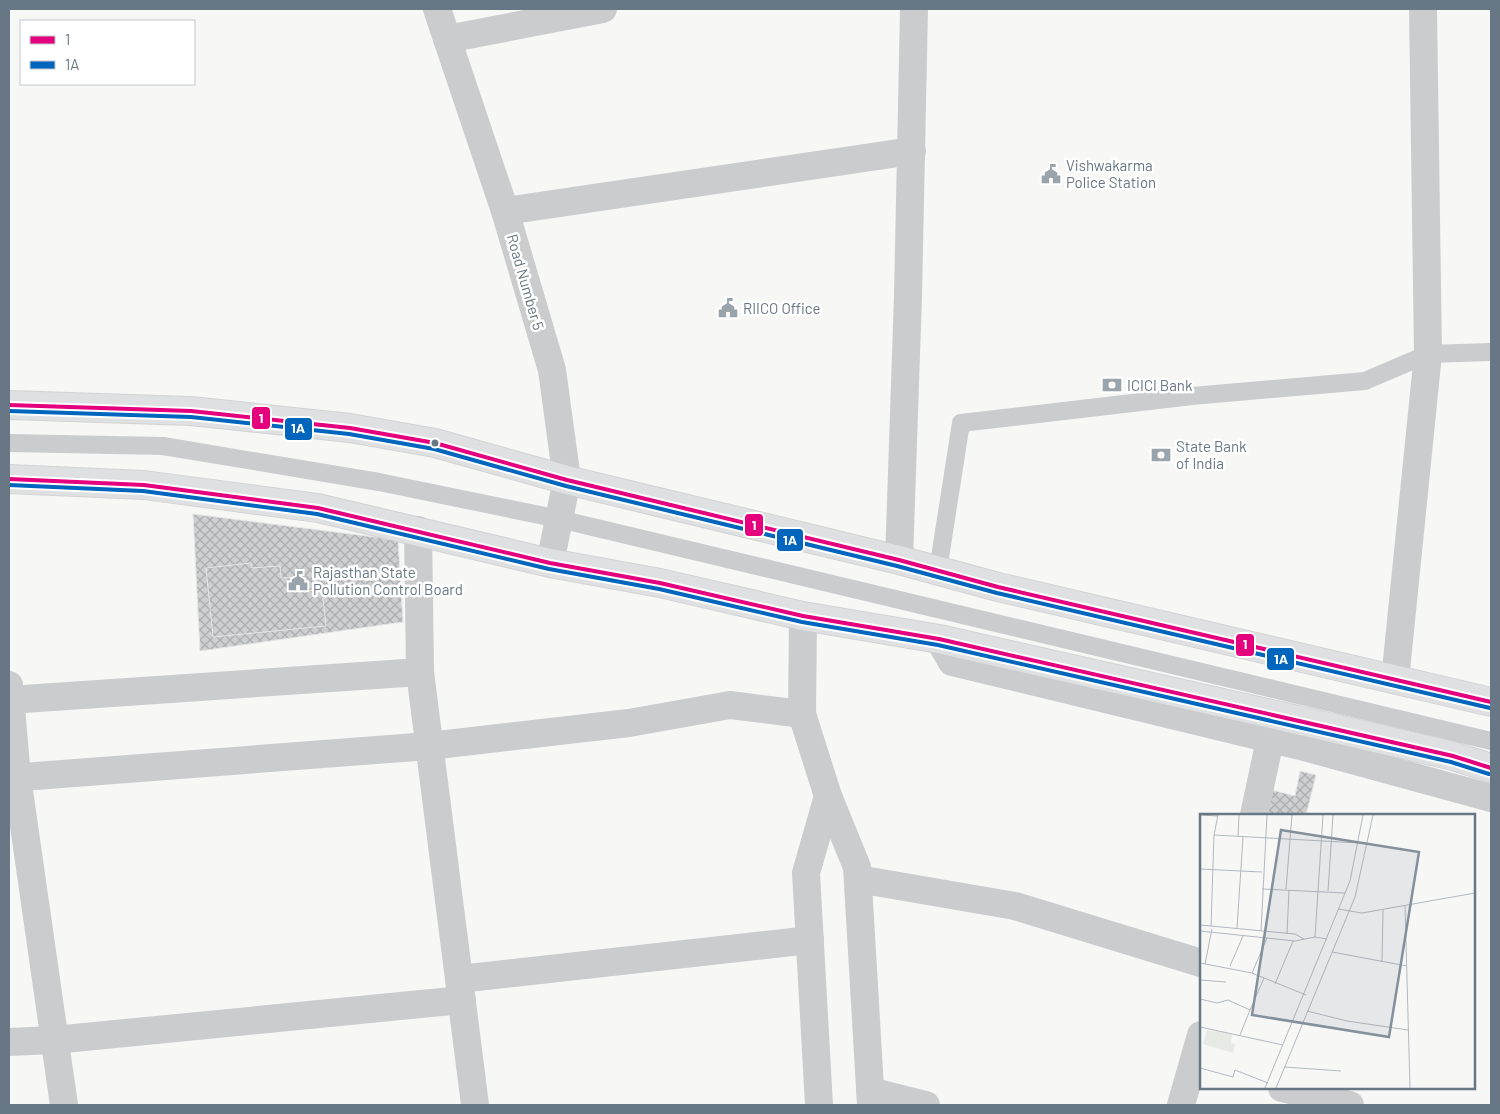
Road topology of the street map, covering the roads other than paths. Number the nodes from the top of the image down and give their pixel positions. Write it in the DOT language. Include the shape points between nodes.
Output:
graph roads {
  1 [pos="437,9"];
  2 [pos="603,9"];
  3 [pos="914,9"];
  4 [pos="1423,9"];
  5 [pos="447,39"];
  6 [pos="912,152"];
  7 [pos="505,211"];
  8 [pos="1491,352"];
  9 [pos="1428,354"];
  10 [pos="9,406"];
  11 [pos="9,444"];
  12 [pos="9,479"];
  13 [pos="567,480"];
  14 [pos="559,519"];
  15 [pos="418,530"];
  16 [pos="899,560"];
  17 [pos="550,563"];
  18 [pos="938,570"];
  19 [pos="803,616"];
  20 [pos="420,672"];
  21 [pos="1395,680"];
  22 [pos="9,685"];
  23 [pos="9,700"];
  24 [pos="1491,702"];
  25 [pos="802,714"];
  26 [pos="1273,727"];
  27 [pos="1491,741"];
  28 [pos="429,746"];
  29 [pos="1491,768"];
  30 [pos="13,778"];
  31 [pos="828,796"];
  32 [pos="1491,798"];
  33 [pos="1254,814"];
  34 [pos="858,879"];
  35 [pos="810,940"];
  36 [pos="1200,963"];
  37 [pos="460,990"];
  38 [pos="54,1040"];
  39 [pos="9,1042"];
  40 [pos="1200,1043"];
  41 [pos="1197,1066"];
  42 [pos="1286,1089"];
  43 [pos="870,1098"];
  44 [pos="64,1105"];
  45 [pos="475,1105"];
  46 [pos="819,1105"];
  47 [pos="926,1105"];
  48 [pos="1181,1105"];
  49 [pos="1350,1105"];
  1 -- 5 [label="street, Road Number 5"];
  2 -- 5 [label="street"];
  3 -- 6 [label="street"];
  4 -- 9 [label="street"];
  5 -- 7 [label="street, Road Number 5"];
  6 -- 7 [label="street"];
  6 -- 16 [label="street"];
  7 -- 13 [label="street, Road Number 5" via="552,370"];
  8 -- 9 [label="lane"];
  9 -- 18 [label="lane" via="1365,382 1192,396 961,423"];
  9 -- 21 [label="street"];
  10 -- 13 [label="main road" via="191,411 350,428 435,443"];
  11 -- 14 [label="lane" via="163,446 379,482"];
  12 -- 15 [label="main road" via="144,485 318,508"];
  13 -- 14 [label="street, Road Number 5"];
  13 -- 16 [label="main road"];
  14 -- 17 [label="street, Road Number 5"];
  14 -- 27 [label="lane"];
  15 -- 17 [label="main road"];
  15 -- 20 [label="street"];
  16 -- 18 [label="main road"];
  17 -- 19 [label="main road" via="660,583"];
  18 -- 21 [label="main road"];
  19 -- 25 [label="street"];
  19 -- 26 [label="main road" via="939,639"];
  20 -- 23 [label="street"];
  20 -- 28 [label="street"];
  21 -- 24 [label="main road"];
  22 -- 23 [label="street"];
  23 -- 30 [label="street"];
  25 -- 28 [label="street" via="730,705 629,723"];
  25 -- 31 [label="street"];
  26 -- 29 [label="main road" via="1453,756"];
  26 -- 32 [label="street"];
  26 -- 33 [label="street"];
  28 -- 30 [label="street"];
  28 -- 37 [label="street"];
  30 -- 38 [label="street"];
  31 -- 34 [label="street" via="857,867"];
  31 -- 35 [label="street" via="806,873"];
  34 -- 36 [label="street" via="1015,906"];
  34 -- 43 [label="street"];
  35 -- 37 [label="street"];
  35 -- 46 [label="street"];
  37 -- 38 [label="street"];
  37 -- 45 [label="street"];
  38 -- 39 [label="street"];
  38 -- 44 [label="street"];
  40 -- 41 [label="street"];
  41 -- 48 [label="street"];
  42 -- 49 [label="street"];
  43 -- 47 [label="street"];
}
